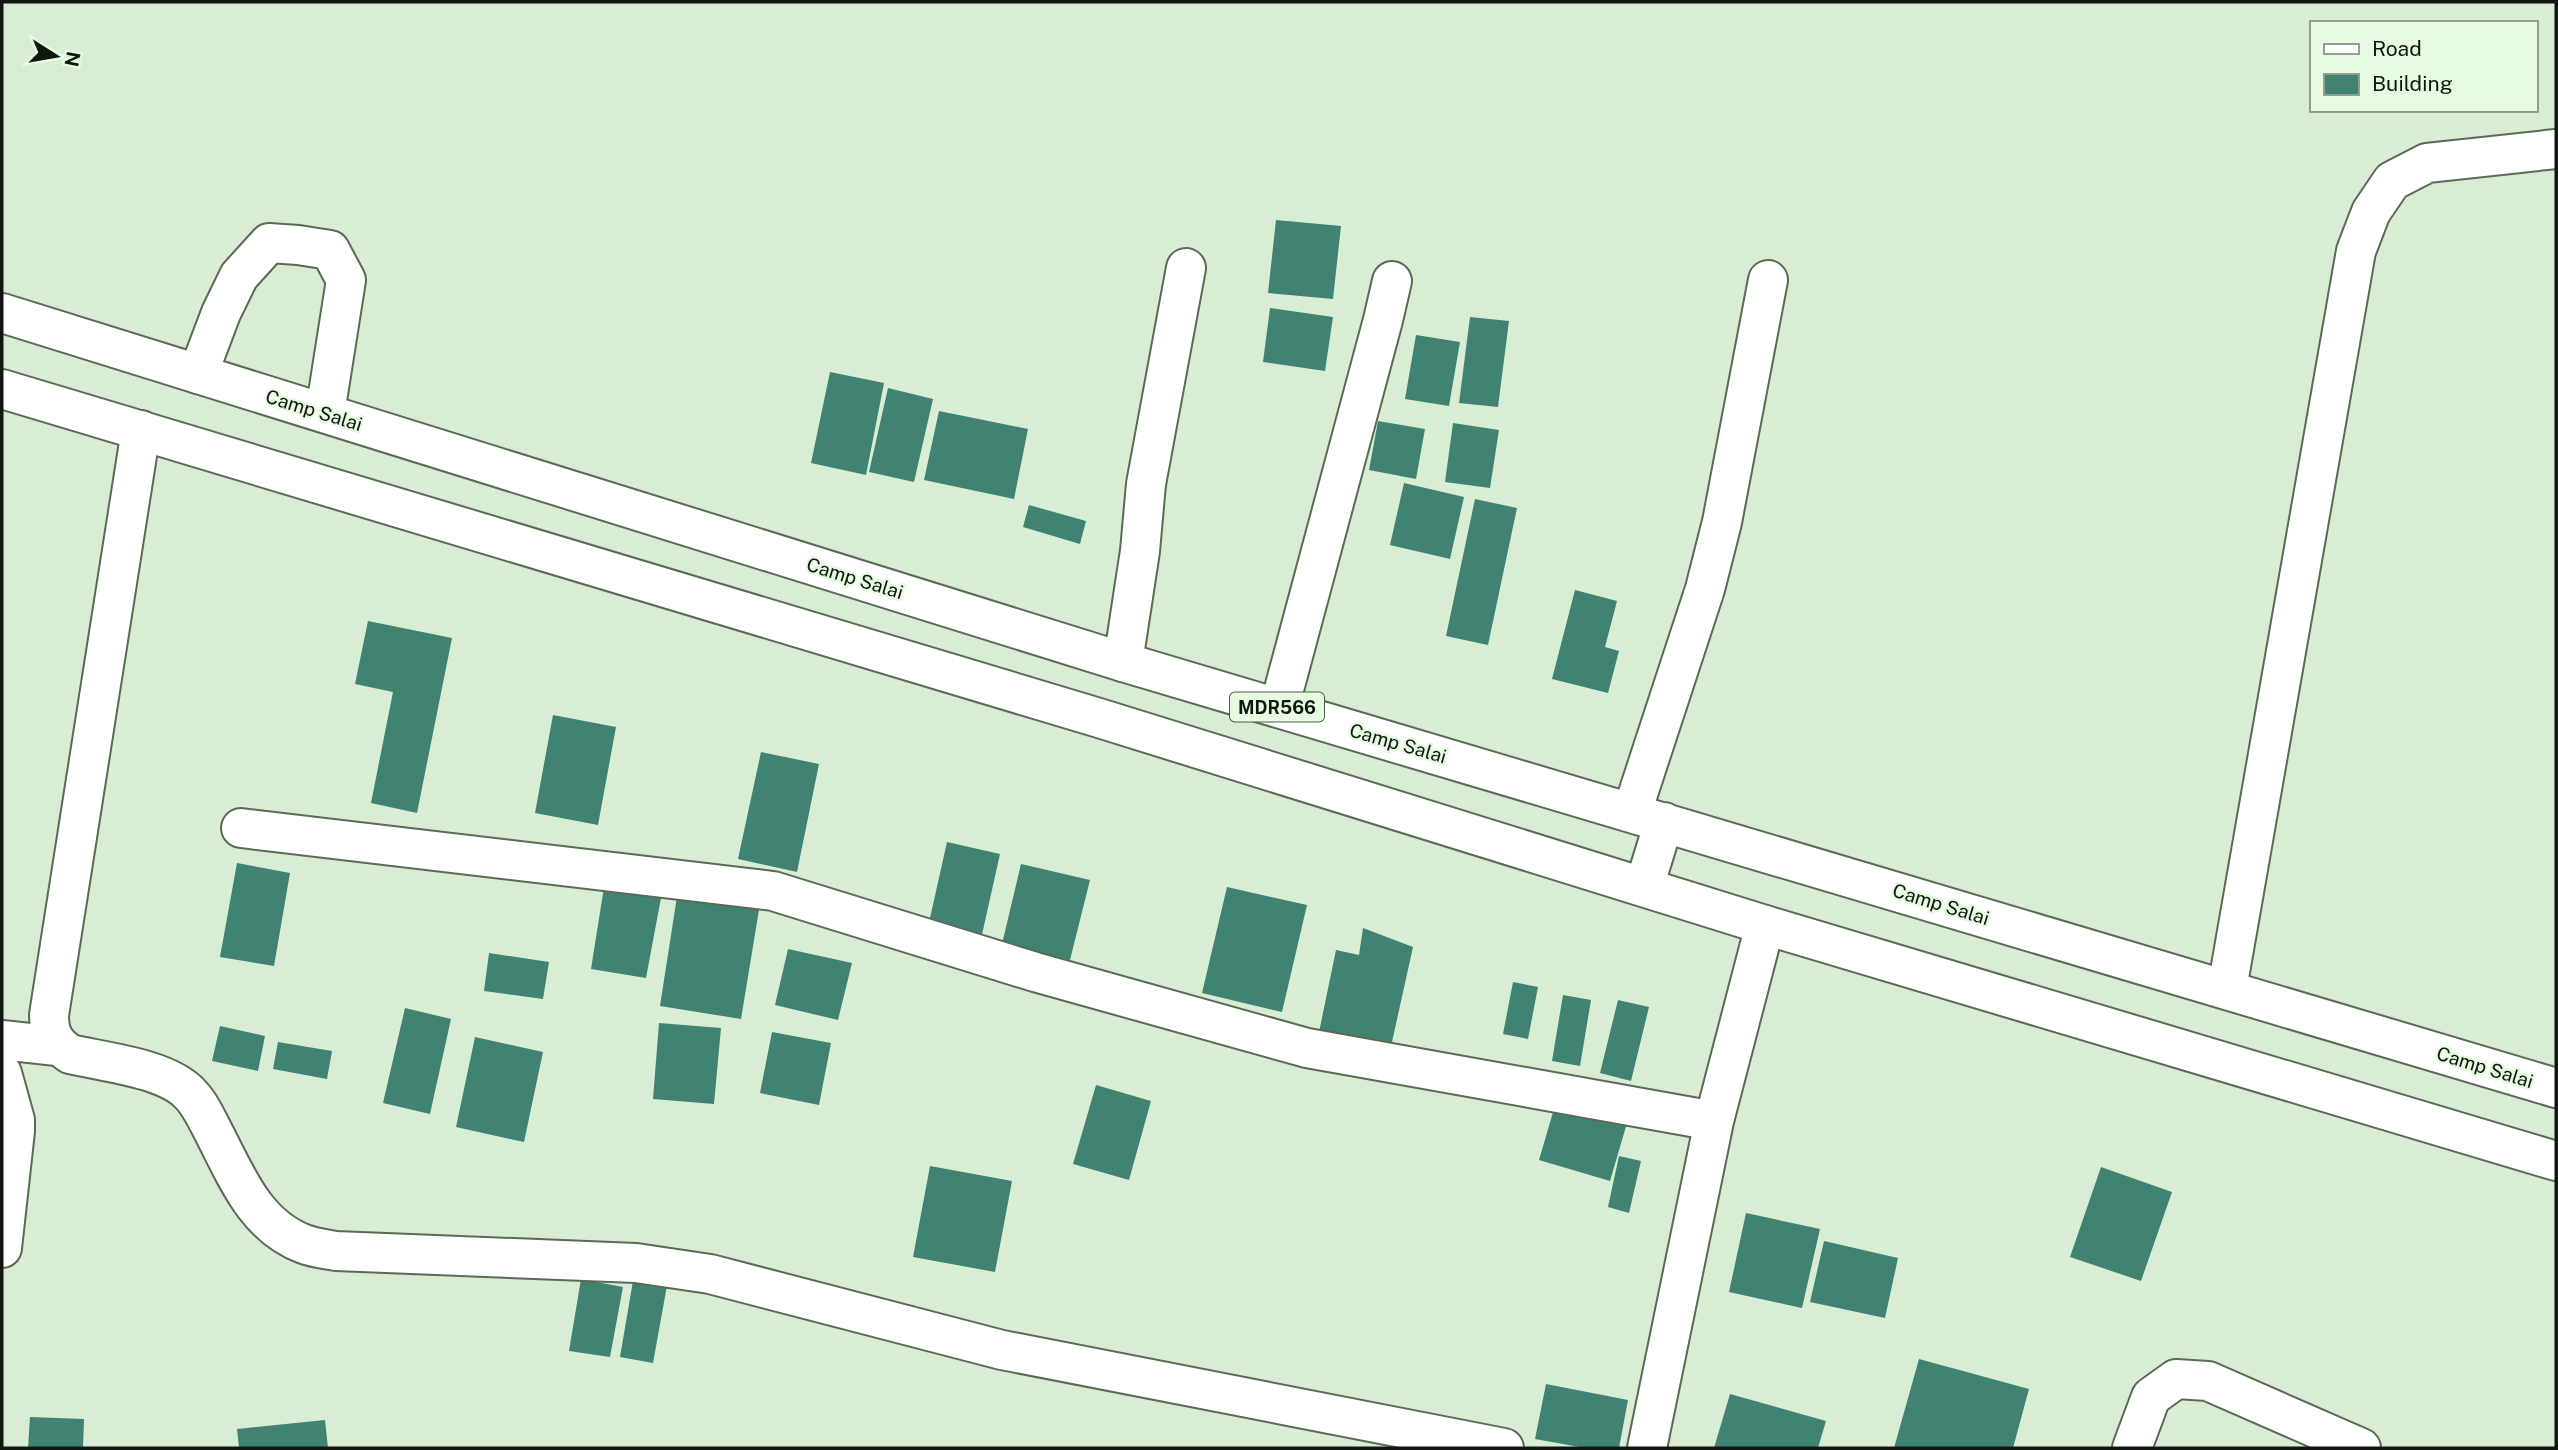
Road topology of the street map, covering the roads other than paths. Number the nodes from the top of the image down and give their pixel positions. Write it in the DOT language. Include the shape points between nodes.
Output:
graph roads {
  1 [pos="2556,149"];
  2 [pos="1186,268"];
  3 [pos="1768,280"];
  4 [pos="1392,281"];
  5 [pos="2,313"];
  6 [pos="198,374"];
  7 [pos="2,388"];
  8 [pos="325,414"];
  9 [pos="141,430"];
  10 [pos="1123,662"];
  11 [pos="1279,708"];
  12 [pos="1648,817"];
  13 [pos="241,828"];
  14 [pos="1644,887"];
  15 [pos="1765,925"];
  16 [pos="2227,989"];
  17 [pos="2,1040"];
  18 [pos="57,1046"];
  19 [pos="2,1073"];
  20 [pos="2556,1088"];
  21 [pos="1714,1121"];
  22 [pos="2556,1161"];
  23 [pos="2,1248"];
  24 [pos="1504,1448"];
  25 [pos="1647,1448"];
  26 [pos="2132,1448"];
  27 [pos="2361,1448"];
  1 -- 16 [label="street" via="2427,163 2392,181 2371,212 2356,251"];
  2 -- 10 [label="street" via="1146,484"];
  3 -- 12 [label="street" via="1722,522"];
  4 -- 11 [label="street"];
  5 -- 6 [label="street, Camp Salai / MDR566"];
  6 -- 8 [label="street, Camp Salai / MDR566"];
  6 -- 8 [label="street" via="239,276 269,243 330,250 346,280"];
  7 -- 9 [label="street"];
  8 -- 10 [label="street, Camp Salai / MDR566"];
  9 -- 14 [label="street"];
  9 -- 18 [label="street" via="49,1015 49,1031"];
  10 -- 11 [label="street, Camp Salai / MDR566"];
  11 -- 12 [label="street, Camp Salai / MDR566"];
  12 -- 14 [label="street"];
  12 -- 16 [label="street, Camp Salai / MDR566"];
  13 -- 21 [label="street" via="774,891 1035,972 1307,1048"];
  14 -- 15 [label="street"];
  15 -- 21 [label="street"];
  15 -- 22 [label="street"];
  16 -- 20 [label="street, Camp Salai / MDR566"];
  17 -- 18 [label="street"];
  18 -- 24 [label="street" via="70,1054 156,1074 190,1094 260,1214 305,1245 388,1255 636,1263 710,1274 1002,1350"];
  19 -- 23 [label="street" via="15,1120"];
  21 -- 25 [label="street"];
  26 -- 27 [label="street" via="2151,1397 2176,1378 2208,1381"];
}
